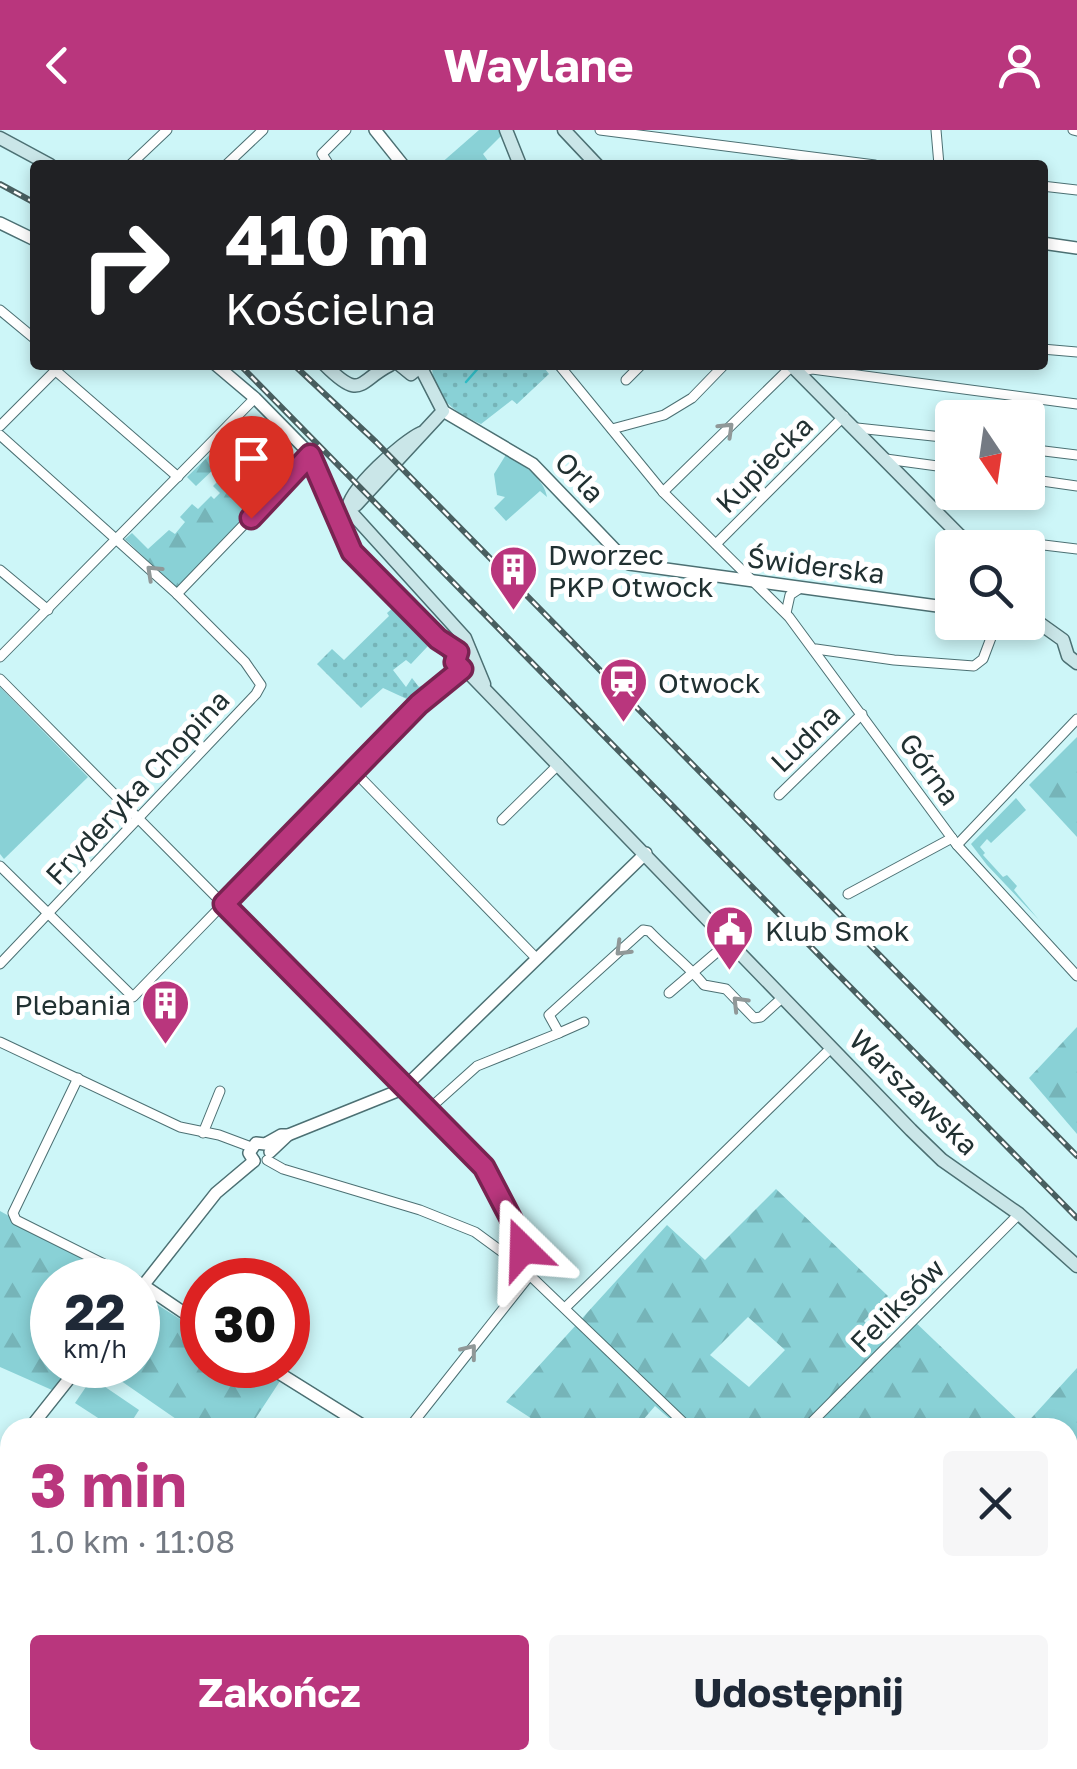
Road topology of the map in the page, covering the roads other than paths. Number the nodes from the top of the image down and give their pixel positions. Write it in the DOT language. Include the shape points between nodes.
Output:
graph roads {
  1 [pos="168,130"];
  2 [pos="263,130"];
  3 [pos="346,130"];
  4 [pos="375,130"];
  5 [pos="506,130"];
  6 [pos="600,130"];
  7 [pos="935,130"];
  8 [pos="567,131"];
  9 [pos="5,136"];
  10 [pos="42,160"];
  11 [pos="135,160"];
  12 [pos="231,160"];
  13 [pos="326,160"];
  14 [pos="399,160"];
  15 [pos="518,160"];
  16 [pos="592,160"];
  17 [pos="835,160"];
  18 [pos="938,160"];
  19 [pos="1048,187"];
  20 [pos="1077,190"];
  21 [pos="0,223"];
  22 [pos="30,238"];
  23 [pos="1048,244"];
  24 [pos="1077,248"];
  25 [pos="0,310"];
  26 [pos="30,335"];
  27 [pos="1048,350"];
  28 [pos="1077,352"];
  29 [pos="57,370"];
  30 [pos="61,370"];
  31 [pos="222,370"];
  32 [pos="331,370"];
  33 [pos="400,370"];
  34 [pos="410,370"];
  35 [pos="563,370"];
  36 [pos="636,370"];
  37 [pos="719,370"];
  38 [pos="792,370"];
  39 [pos="796,370"];
  40 [pos="812,370"];
  41 [pos="626,380"];
  42 [pos="255,398"];
  43 [pos="1077,404"];
  44 [pos="443,411"];
  45 [pos="844,416"];
  46 [pos="0,426"];
  47 [pos="857,428"];
  48 [pos="612,429"];
  49 [pos="0,435"];
  50 [pos="935,436"];
  51 [pos="1045,451"];
  52 [pos="310,455"];
  53 [pos="1077,455"];
  54 [pos="886,459"];
  55 [pos="935,466"];
  56 [pos="178,477"];
  57 [pos="1045,481"];
  58 [pos="1077,486"];
  59 [pos="663,492"];
  60 [pos="955,530"];
  61 [pos="118,539"];
  62 [pos="716,544"];
  63 [pos="1045,545"];
  64 [pos="1077,549"];
  65 [pos="724,552"];
  66 [pos="0,570"];
  67 [pos="677,571"];
  68 [pos="712,576"];
  69 [pos="754,583"];
  70 [pos="798,589"];
  71 [pos="177,594"];
  72 [pos="935,606"];
  73 [pos="48,610"];
  74 [pos="786,613"];
  75 [pos="1045,622"];
  76 [pos="452,627"];
  77 [pos="438,639"];
  78 [pos="990,640"];
  79 [pos="1073,641"];
  80 [pos="816,649"];
  81 [pos="0,657"];
  82 [pos="462,660"];
  83 [pos="1077,663"];
  84 [pos="0,680"];
  85 [pos="862,714"];
  86 [pos="1077,719"];
  87 [pos="559,764"];
  88 [pos="354,771"];
  89 [pos="779,795"];
  90 [pos="139,818"];
  91 [pos="502,820"];
  92 [pos="954,842"];
  93 [pos="646,853"];
  94 [pos="0,866"];
  95 [pos="848,894"];
  96 [pos="224,904"];
  97 [pos="48,913"];
  98 [pos="730,940"];
  99 [pos="537,959"];
  100 [pos="0,964"];
  101 [pos="695,971"];
  102 [pos="1077,976"];
  103 [pos="670,993"];
  104 [pos="783,997"];
  105 [pos="584,1022"];
  106 [pos="559,1033"];
  107 [pos="0,1042"];
  108 [pos="831,1048"];
  109 [pos="78,1078"];
  110 [pos="404,1086"];
  111 [pos="220,1091"];
  112 [pos="429,1109"];
  113 [pos="203,1133"];
  114 [pos="259,1153"];
  115 [pos="1020,1214"];
  116 [pos="88,1258"];
  117 [pos="160,1259"];
  118 [pos="516,1262"];
  119 [pos="1077,1266"];
  120 [pos="530,1274"];
  121 [pos="565,1308"];
  122 [pos="62,1388"];
  123 [pos="303,1388"];
  124 [pos="38,1418"];
  125 [pos="351,1418"];
  126 [pos="417,1418"];
  127 [pos="679,1418"];
  128 [pos="816,1418"];
  1 -- 11 [label="street"];
  2 -- 12 [label="street"];
  3 -- 13 [label="street" via="322,154"];
  4 -- 14 [label="street"];
  5 -- 15 [label="main road"];
  6 -- 17 [label="street"];
  7 -- 18 [label="street"];
  8 -- 16 [label="main road"];
  9 -- 10 [label="main road"];
  19 -- 20 [label="street"];
  21 -- 22 [label="street"];
  23 -- 24 [label="street"];
  25 -- 26 [label="street"];
  27 -- 28 [label="street"];
  29 -- 46 [label="street"];
  30 -- 56 [label="street"];
  31 -- 42 [label="street, Warszawska"];
  32 -- 33 [label="main road" via="352,385"];
  34 -- 44 [label="main road, Orla"];
  35 -- 48 [label="street, Górna"];
  36 -- 41 [label="street"];
  37 -- 48 [label="street" via="664,415"];
  59 -- 38 [label="street, one-way"];
  39 -- 45 [label="main road"];
  40 -- 43 [label="street"];
  42 -- 52 [label="street, Warszawska"];
  42 -- 56 [label="street"];
  44 -- 67 [label="street, Orla" via="533,464 629,564"];
  44 -- 76 [label="main road, Warszawska" via="360,499 354,515"];
  45 -- 47 [label="main road"];
  45 -- 62 [label="street, Kupiecka"];
  47 -- 50 [label="street"];
  47 -- 54 [label="main road"];
  48 -- 59 [label="street, Górna"];
  49 -- 61 [label="street, Fryderyka Chopina"];
  51 -- 53 [label="street"];
  52 -- 71 [label="street"];
  52 -- 77 [label="street, Warszawska" via="352,552"];
  54 -- 55 [label="street"];
  54 -- 60 [label="main road"];
  56 -- 61 [label="street"];
  57 -- 58 [label="street"];
  59 -- 62 [label="street, Górna"];
  71 -- 61 [label="street, Fryderyka Chopina, one-way"];
  61 -- 73 [label="street"];
  62 -- 65 [label="street, Górna"];
  63 -- 64 [label="street"];
  65 -- 68 [label="street"];
  65 -- 69 [label="street, Górna"];
  66 -- 73 [label="street"];
  67 -- 68 [label="street, Świderska"];
  68 -- 69 [label="street, Świderska"];
  69 -- 70 [label="street, Świderska"];
  69 -- 74 [label="street, Górna"];
  70 -- 72 [label="street, Świderska"];
  70 -- 74 [label="street"];
  71 -- 90 [label="street, Fryderyka Chopina" via="261,685"];
  73 -- 81 [label="street"];
  74 -- 80 [label="street, Górna"];
  75 -- 79 [label="main road"];
  76 -- 77 [label="street" via="450,638"];
  76 -- 82 [label="main road, Warszawska" via="464,638"];
  77 -- 82 [label="street, Warszawska"];
  78 -- 80 [label="street" via="974,666"];
  79 -- 83 [label="main road" via="1070,659"];
  80 -- 85 [label="street, Górna"];
  82 -- 87 [label="main road, Warszawska"];
  82 -- 88 [label="street"];
  84 -- 90 [label="street"];
  85 -- 89 [label="street, Ludna"];
  85 -- 92 [label="street, Górna"];
  86 -- 92 [label="street"];
  87 -- 91 [label="street"];
  87 -- 93 [label="main road, Warszawska"];
  88 -- 96 [label="street"];
  88 -- 99 [label="street"];
  90 -- 96 [label="street"];
  90 -- 97 [label="street, Fryderyka Chopina"];
  92 -- 95 [label="street"];
  92 -- 102 [label="street, Górna"];
  93 -- 98 [label="main road, Warszawska"];
  93 -- 99 [label="street"];
  94 -- 97 [label="street"];
  96 -- 97 [label="street" via="133,998"];
  96 -- 110 [label="street"];
  97 -- 100 [label="street, Fryderyka Chopina"];
  98 -- 101 [label="street"];
  98 -- 104 [label="main road, Warszawska"];
  99 -- 110 [label="street"];
  101 -- 103 [label="street"];
  104 -- 101 [label="street, one-way" via="754,1018 726,989 708,987"];
  101 -- 106 [label="street, one-way" via="642,930 549,1015"];
  104 -- 108 [label="main road, Warszawska"];
  105 -- 106 [label="street"];
  106 -- 112 [label="street" via="477,1066"];
  107 -- 109 [label="street"];
  108 -- 115 [label="main road, Warszawska" via="942,1160"];
  108 -- 121 [label="street"];
  109 -- 113 [label="street"];
  109 -- 116 [label="street" via="13,1212 16,1220"];
  110 -- 112 [label="street"];
  110 -- 114 [label="street"];
  111 -- 113 [label="street"];
  112 -- 118 [label="street" via="489,1173 522,1240"];
  113 -- 114 [label="street"];
  114 -- 117 [label="street" via="228,1178"];
  114 -- 118 [label="street" via="282,1169 448,1220"];
  115 -- 119 [label="main road, Warszawska"];
  115 -- 128 [label="street, Feliksów"];
  118 -- 120 [label="street"];
  120 -- 121 [label="street"];
  126 -- 120 [label="street, one-way"];
  121 -- 127 [label="street"];
  122 -- 124 [label="street"];
  123 -- 125 [label="street"];
}
